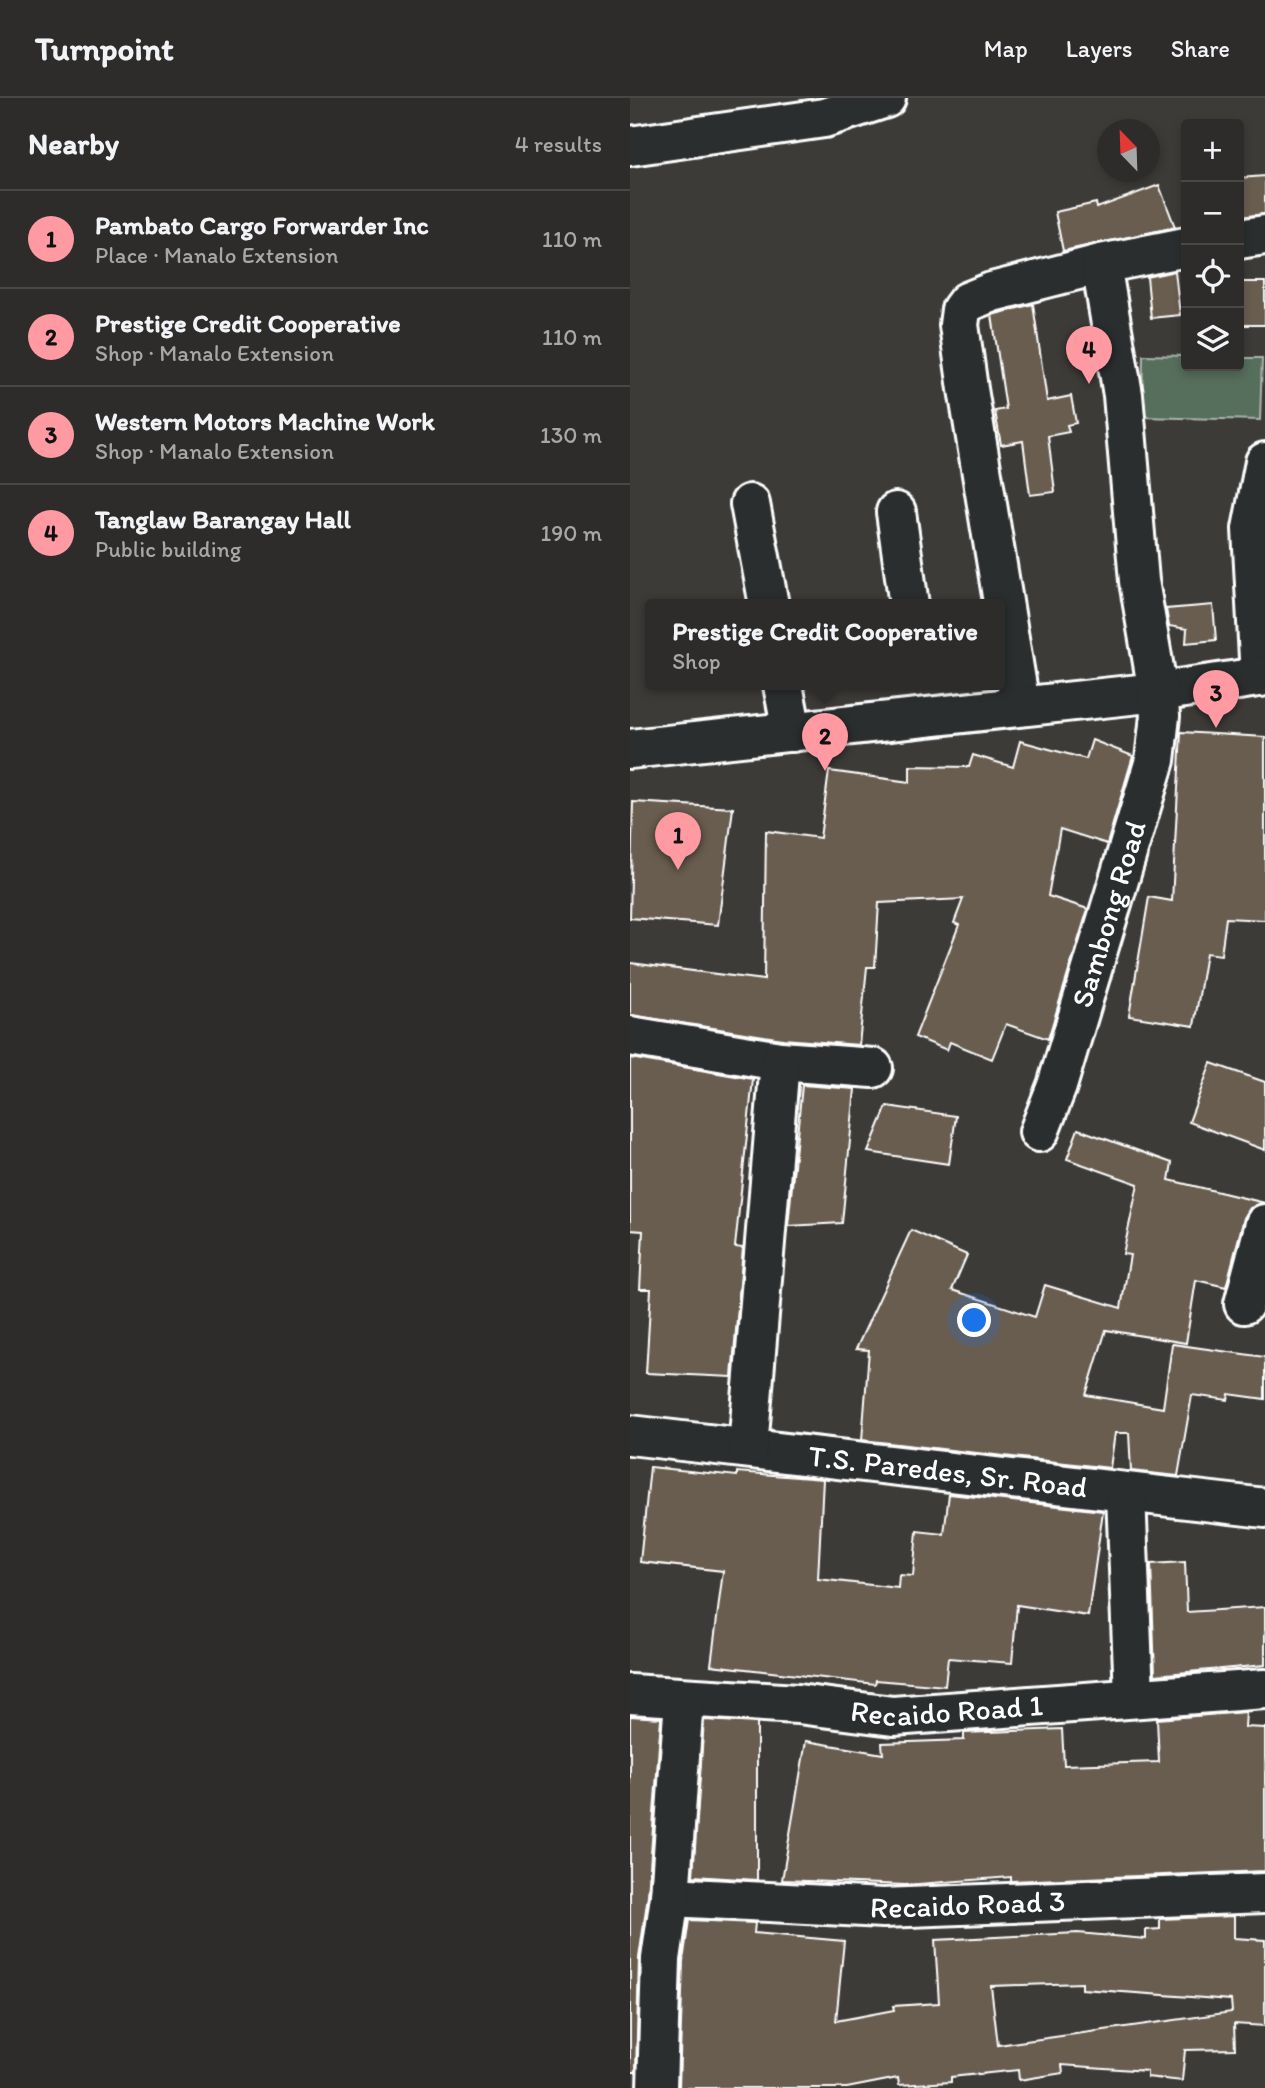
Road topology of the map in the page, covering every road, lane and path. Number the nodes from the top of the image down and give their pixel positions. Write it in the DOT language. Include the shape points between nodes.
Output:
graph roads {
  1 [pos="886,98"];
  2 [pos="630,146"];
  3 [pos="1265,235"];
  4 [pos="1244,238"];
  5 [pos="1181,248"];
  6 [pos="1101,264"];
  7 [pos="1265,462"];
  8 [pos="750,504"];
  9 [pos="896,512"];
  10 [pos="768,599"];
  11 [pos="908,599"];
  12 [pos="1003,599"];
  13 [pos="1005,612"];
  14 [pos="1263,677"];
  15 [pos="784,690"];
  16 [pos="1158,692"];
  17 [pos="922,700"];
  18 [pos="1020,705"];
  19 [pos="792,732"];
  20 [pos="630,750"];
  21 [pos="630,1036"];
  22 [pos="780,1061"];
  23 [pos="873,1068"];
  24 [pos="1039,1132"];
  25 [pos="1265,1224"];
  26 [pos="1244,1304"];
  27 [pos="630,1435"];
  28 [pos="748,1448"];
  29 [pos="1126,1494"];
  30 [pos="1265,1508"];
  31 [pos="1265,1689"];
  32 [pos="630,1694"];
  33 [pos="1134,1696"];
  34 [pos="684,1699"];
  35 [pos="1265,1893"];
  36 [pos="670,1898"];
  37 [pos="657,2088"];
  1 -- 2 [label="street" via="824,118"];
  3 -- 4 [label="street"];
  5 -- 6 [label="street"];
  6 -- 12 [label="street" via="967,302 959,325"];
  6 -- 16 [label="street, Sambong Road" via="1123,395 1139,581"];
  7 -- 14 [label="street" via="1252,529"];
  8 -- 10 [label="street"];
  9 -- 11 [label="street"];
  13 -- 18 [label="street"];
  14 -- 16 [label="street"];
  15 -- 19 [label="street"];
  16 -- 18 [label="street"];
  16 -- 24 [label="street, Sambong Road" via="1155,760"];
  17 -- 18 [label="street"];
  17 -- 19 [label="street"];
  19 -- 20 [label="street"];
  21 -- 22 [label="street"];
  22 -- 23 [label="street"];
  22 -- 28 [label="street"];
  25 -- 26 [label="street"];
  27 -- 28 [label="street, T.S. Paredes, Sr. Road"];
  28 -- 29 [label="street, T.S. Paredes, Sr. Road"];
  29 -- 30 [label="street, T.S. Paredes, Sr. Road"];
  29 -- 33 [label="street"];
  31 -- 33 [label="street, Recaido Road 1"];
  32 -- 34 [label="street, Recaido Road 1"];
  33 -- 34 [label="street, Recaido Road 1" via="893,1716 798,1704"];
  34 -- 36 [label="street"];
  35 -- 36 [label="street, Recaido Road 3" via="883,1908"];
  36 -- 37 [label="street" via="661,1959"];
}
